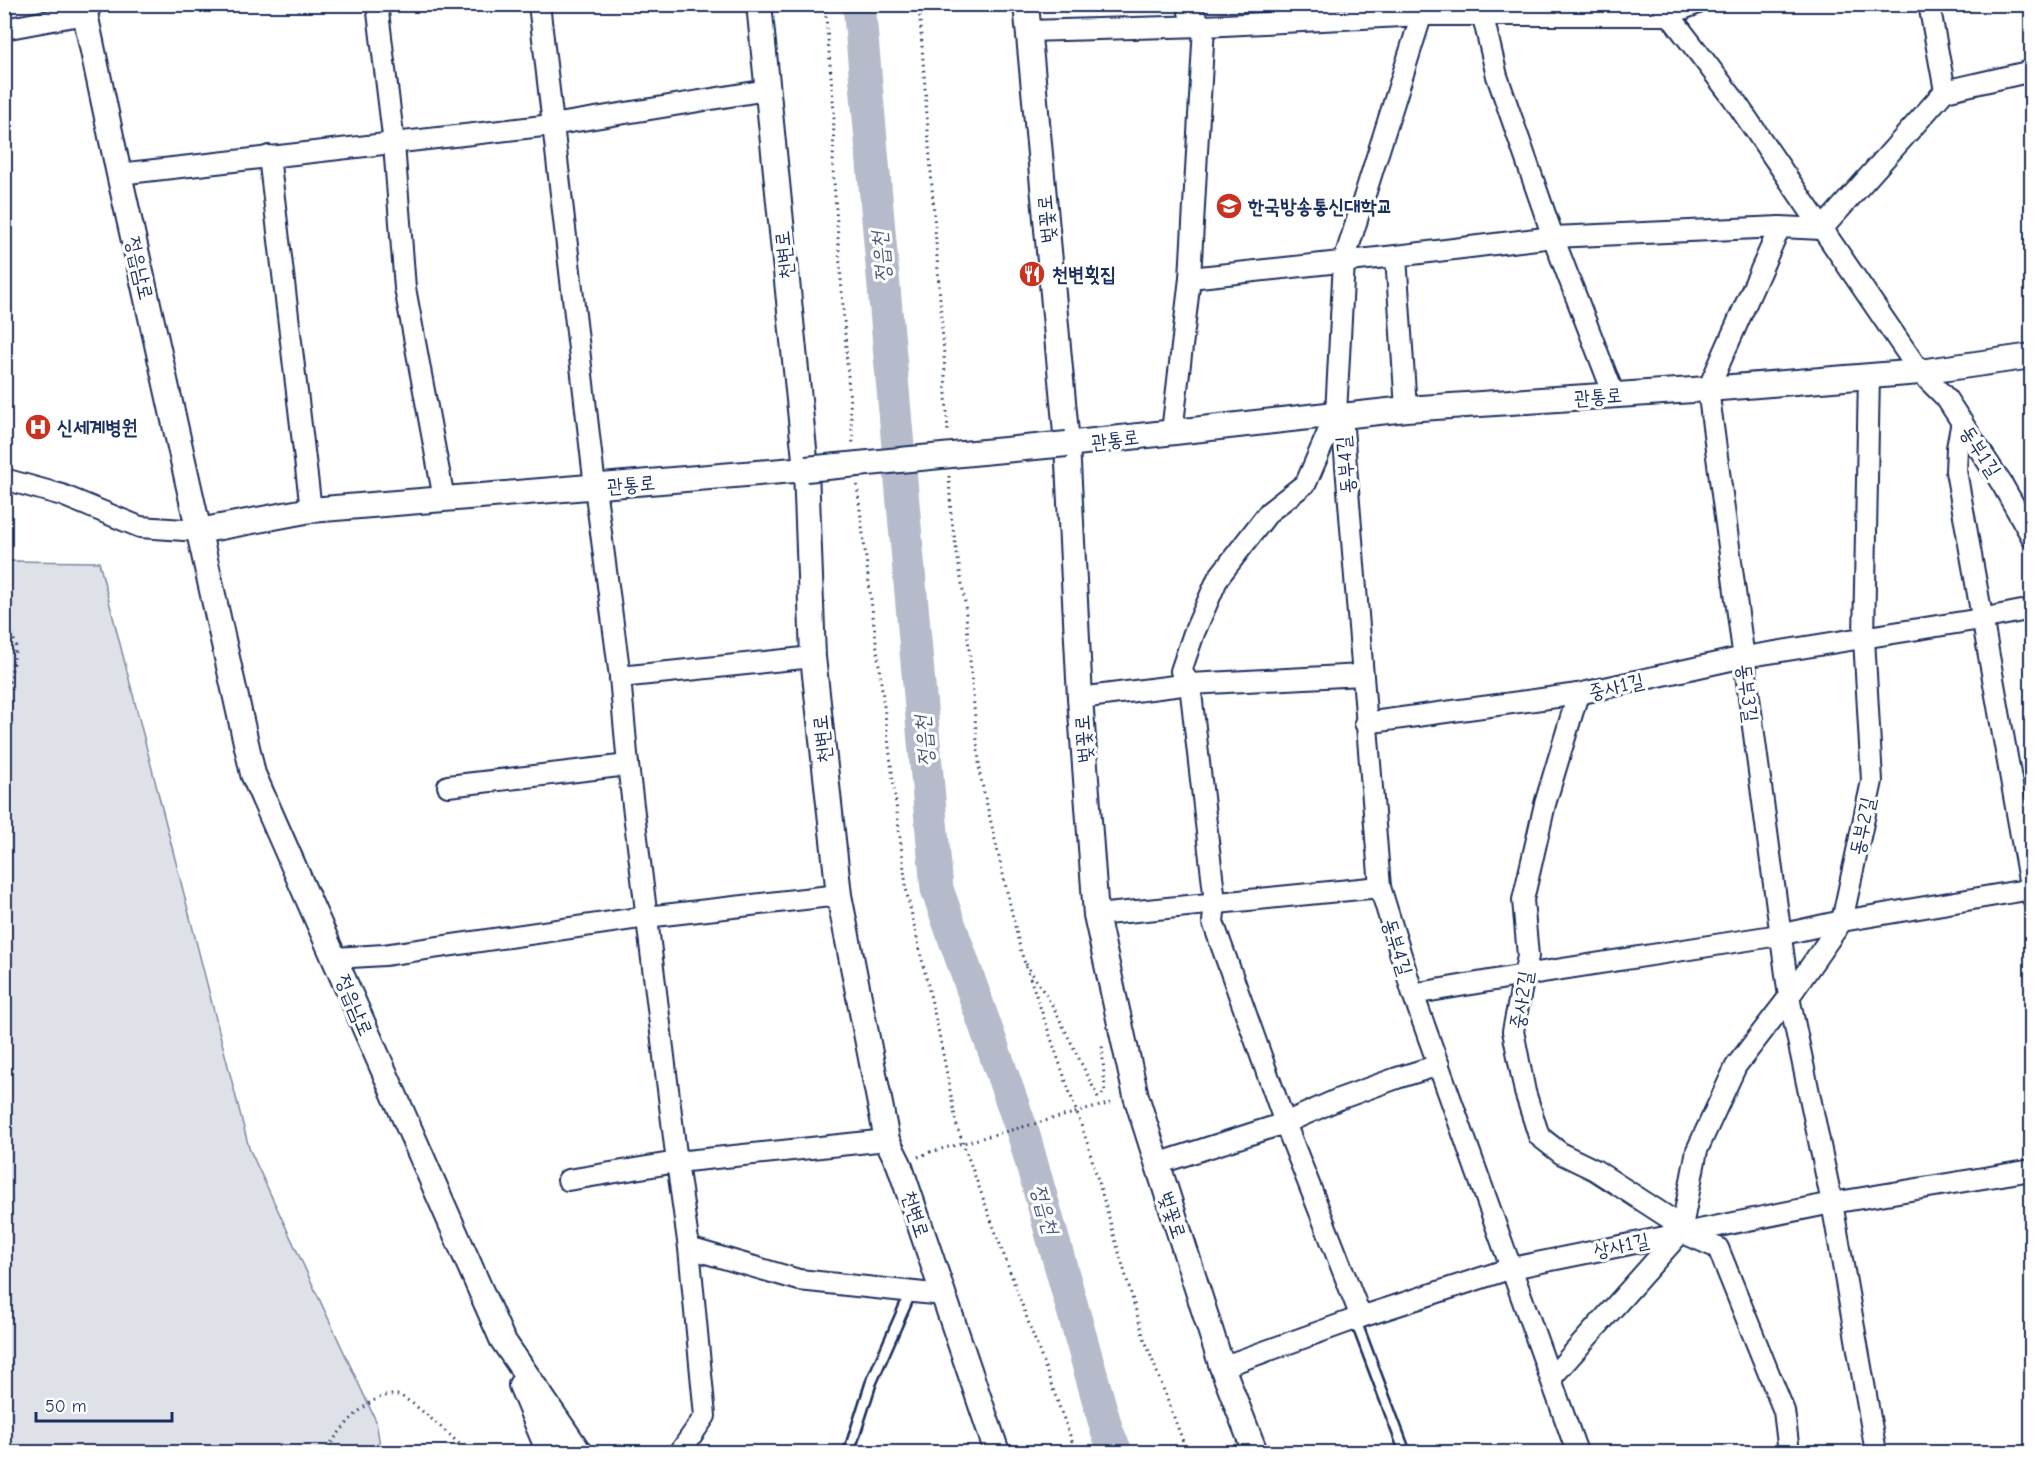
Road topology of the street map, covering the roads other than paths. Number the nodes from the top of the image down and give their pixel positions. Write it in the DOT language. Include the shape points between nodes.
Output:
graph roads {
  1 [pos="377,4"];
  2 [pos="539,4"];
  3 [pos="759,4"];
  4 [pos="1026,4"];
  5 [pos="1190,4"];
  6 [pos="1696,4"];
  7 [pos="1929,4"];
  8 [pos="87,8"];
  9 [pos="1423,10"];
  10 [pos="1482,10"];
  11 [pos="1664,10"];
  12 [pos="1203,26"];
  13 [pos="4,29"];
  14 [pos="1028,31"];
  15 [pos="2031,71"];
  16 [pos="766,90"];
  17 [pos="1946,90"];
  18 [pos="552,124"];
  19 [pos="394,144"];
  20 [pos="269,156"];
  21 [pos="119,174"];
  22 [pos="1780,227"];
  23 [pos="1822,229"];
  24 [pos="1553,237"];
  25 [pos="1396,256"];
  26 [pos="1344,261"];
  27 [pos="1190,278"];
  28 [pos="2031,356"];
  29 [pos="1920,372"];
  30 [pos="1869,375"];
  31 [pos="1708,389"];
  32 [pos="1614,395"];
  33 [pos="1406,409"];
  34 [pos="1339,415"];
  35 [pos="1962,421"];
  36 [pos="1172,432"];
  37 [pos="1067,444"];
  38 [pos="806,469"];
  39 [pos="4,479"];
  40 [pos="595,487"];
  41 [pos="444,499"];
  42 [pos="310,510"];
  43 [pos="198,531"];
  44 [pos="2031,537"];
  45 [pos="2031,609"];
  46 [pos="1982,619"];
  47 [pos="1864,638"];
  48 [pos="813,657"];
  49 [pos="1744,657"];
  50 [pos="1362,675"];
  51 [pos="620,677"];
  52 [pos="1190,684"];
  53 [pos="1578,694"];
  54 [pos="1080,698"];
  55 [pos="1365,723"];
  56 [pos="628,765"];
  57 [pos="448,786"];
  58 [pos="1380,886"];
  59 [pos="2031,892"];
  60 [pos="839,894"];
  61 [pos="1215,902"];
  62 [pos="1096,915"];
  63 [pos="646,916"];
  64 [pos="1842,921"];
  65 [pos="1779,935"];
  66 [pos="335,958"];
  67 [pos="1524,975"];
  68 [pos="1413,994"];
  69 [pos="1789,998"];
  70 [pos="1439,1065"];
  71 [pos="1285,1123"];
  72 [pos="887,1140"];
  73 [pos="676,1162"];
  74 [pos="1157,1164"];
  75 [pos="2031,1170"];
  76 [pos="568,1180"];
  77 [pos="1832,1203"];
  78 [pos="1681,1233"];
  79 [pos="689,1248"];
  80 [pos="1512,1268"];
  81 [pos="910,1292"];
  82 [pos="943,1295"];
  83 [pos="1358,1318"];
  84 [pos="502,1339"];
  85 [pos="1222,1367"];
  86 [pos="1552,1377"];
  87 [pos="549,1452"];
  88 [pos="579,1452"];
  89 [pos="680,1452"];
  90 [pos="849,1452"];
  91 [pos="997,1452"];
  92 [pos="1255,1452"];
  93 [pos="1405,1452"];
  94 [pos="1577,1452"];
  95 [pos="1790,1452"];
  96 [pos="1876,1452"];
  1 -- 19 [label="street"];
  2 -- 18 [label="street"];
  3 -- 16 [label="street, 천변로"];
  4 -- 14 [label="street, 벚꽃로"];
  5 -- 12 [label="street" via="1189,12"];
  6 -- 11 [label="street"];
  7 -- 17 [label="street"];
  8 -- 13 [label="street"];
  8 -- 21 [label="street, 정읍남로"];
  9 -- 10 [label="street"];
  9 -- 12 [label="street"];
  9 -- 26 [label="street"];
  10 -- 11 [label="street"];
  10 -- 24 [label="street" via="1497,76"];
  11 -- 23 [label="street, 동부1길" via="1733,98"];
  12 -- 14 [label="street"];
  12 -- 27 [label="street"];
  14 -- 37 [label="street, 벚꽃로"];
  15 -- 17 [label="street"];
  16 -- 18 [label="street"];
  16 -- 38 [label="street, 천변로"];
  17 -- 23 [label="street"];
  18 -- 19 [label="street"];
  18 -- 40 [label="street"];
  19 -- 20 [label="street"];
  19 -- 41 [label="street" via="405,288"];
  20 -- 21 [label="street"];
  20 -- 42 [label="street"];
  21 -- 43 [label="street, 정읍남로"];
  22 -- 23 [label="street"];
  22 -- 24 [label="street"];
  22 -- 31 [label="street"];
  23 -- 29 [label="street, 동부1길"];
  24 -- 25 [label="street"];
  24 -- 32 [label="street"];
  25 -- 26 [label="street"];
  25 -- 33 [label="street"];
  26 -- 27 [label="street"];
  26 -- 34 [label="street"];
  27 -- 36 [label="street"];
  28 -- 29 [label="street, 관통로"];
  29 -- 30 [label="street, 관통로"];
  29 -- 35 [label="street, 동부1길"];
  30 -- 31 [label="street, 관통로"];
  30 -- 47 [label="street, 동부2길"];
  31 -- 32 [label="street, 관통로"];
  31 -- 49 [label="street, 동부3길"];
  32 -- 33 [label="street, 관통로"];
  33 -- 34 [label="street, 관통로"];
  34 -- 36 [label="street, 관통로"];
  34 -- 50 [label="street, 동부4길"];
  34 -- 52 [label="street" via="1306,483 1269,512 1218,578 1181,671"];
  35 -- 44 [label="street, 동부1길"];
  35 -- 46 [label="street" via="1956,471"];
  36 -- 37 [label="street, 관통로"];
  37 -- 38 [label="street, 관통로, bridge"];
  37 -- 54 [label="street, 벚꽃로"];
  38 -- 40 [label="street, 관통로"];
  38 -- 48 [label="street, 천변로"];
  39 -- 43 [label="street" via="62,495 140,526"];
  40 -- 41 [label="street, 관통로"];
  40 -- 51 [label="street"];
  41 -- 42 [label="street, 관통로"];
  42 -- 43 [label="street, 관통로"];
  43 -- 66 [label="street, 정읍남로" via="253,774"];
  45 -- 46 [label="street, 중사1길"];
  46 -- 47 [label="street, 중사1길"];
  46 -- 59 [label="street"];
  47 -- 49 [label="street, 중사1길"];
  47 -- 64 [label="street, 동부2길" via="1872,781"];
  48 -- 51 [label="street"];
  48 -- 60 [label="street, 천변로"];
  49 -- 53 [label="street, 중사1길"];
  49 -- 65 [label="street, 동부3길"];
  50 -- 52 [label="street"];
  50 -- 55 [label="street, 동부4길"];
  51 -- 56 [label="street"];
  52 -- 54 [label="street"];
  52 -- 61 [label="street"];
  53 -- 55 [label="street, 중사1길"];
  53 -- 67 [label="street, 중사2길" via="1545,804 1523,900 1528,956"];
  54 -- 62 [label="street, 벚꽃로"];
  55 -- 58 [label="street, 동부4길"];
  56 -- 57 [label="street"];
  56 -- 63 [label="street"];
  58 -- 61 [label="street"];
  58 -- 68 [label="street, 동부4길"];
  59 -- 64 [label="street"];
  60 -- 63 [label="street"];
  60 -- 72 [label="street, 천변로"];
  61 -- 62 [label="street"];
  61 -- 71 [label="street" via="1213,922"];
  62 -- 74 [label="street, 벚꽃로" via="1136,1096"];
  63 -- 66 [label="street" via="384,955"];
  63 -- 73 [label="street"];
  64 -- 65 [label="street"];
  64 -- 69 [label="street, 동부2길"];
  65 -- 67 [label="street"];
  65 -- 69 [label="street, 동부3길"];
  66 -- 84 [label="street, 정읍남로"];
  67 -- 68 [label="street"];
  67 -- 78 [label="street, 중사2길" via="1513,1031 1525,1092 1539,1136 1669,1218"];
  68 -- 70 [label="street, 동부4길"];
  69 -- 77 [label="street, 동부3길"];
  69 -- 78 [label="street, 동부2길" via="1736,1066 1696,1150"];
  70 -- 71 [label="street"];
  70 -- 80 [label="street, 동부4길"];
  71 -- 74 [label="street"];
  71 -- 83 [label="street"];
  72 -- 73 [label="street"];
  72 -- 82 [label="street, 천변로" via="899,1164"];
  73 -- 76 [label="street"];
  73 -- 79 [label="street"];
  74 -- 85 [label="street, 벚꽃로"];
  75 -- 77 [label="street, 상사1길"];
  77 -- 78 [label="street, 상사1길"];
  77 -- 96 [label="street, 동부3길"];
  78 -- 80 [label="street, 상사1길"];
  78 -- 86 [label="street"];
  78 -- 95 [label="street" via="1718,1248 1784,1411"];
  79 -- 81 [label="street" via="799,1280"];
  79 -- 89 [label="street" via="705,1416"];
  80 -- 83 [label="street, 상사1길"];
  80 -- 86 [label="street, 동부4길"];
  81 -- 82 [label="street"];
  81 -- 90 [label="lane" via="871,1383"];
  82 -- 91 [label="street, 천변로"];
  83 -- 85 [label="street, 상사1길"];
  83 -- 93 [label="lane"];
  84 -- 87 [label="street"];
  84 -- 88 [label="street, 정읍남로"];
  85 -- 92 [label="street, 벚꽃로"];
  86 -- 94 [label="street, 동부4길"];
}
